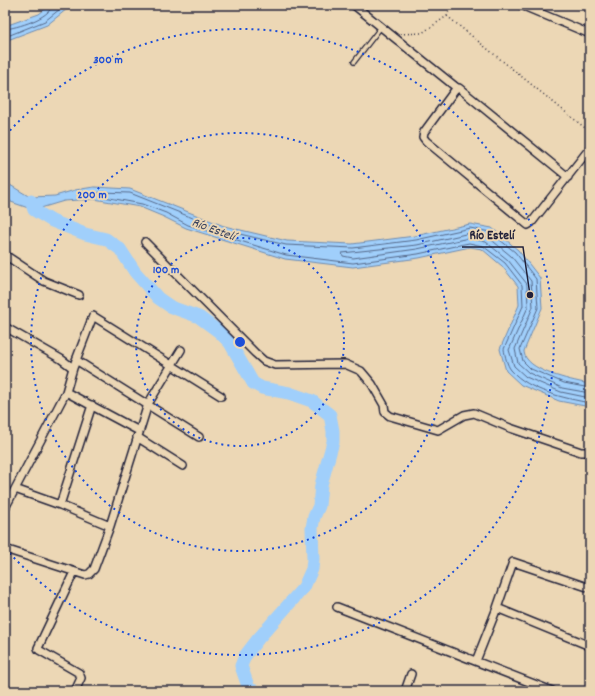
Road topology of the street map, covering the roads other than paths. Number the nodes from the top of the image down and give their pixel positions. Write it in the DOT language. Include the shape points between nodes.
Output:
graph roads {
  1 [pos="354,5"];
  2 [pos="521,5"];
  3 [pos="381,27"];
  4 [pos="590,34"];
  5 [pos="354,62"];
  6 [pos="457,88"];
  7 [pos="590,148"];
  8 [pos="568,177"];
  9 [pos="145,242"];
  10 [pos="5,254"];
  11 [pos="79,295"];
  12 [pos="5,327"];
  13 [pos="180,350"];
  14 [pos="76,360"];
  15 [pos="172,364"];
  16 [pos="73,368"];
  17 [pos="66,392"];
  18 [pos="221,396"];
  19 [pos="148,404"];
  20 [pos="92,406"];
  21 [pos="138,434"];
  22 [pos="199,437"];
  23 [pos="590,452"];
  24 [pos="183,466"];
  25 [pos="15,489"];
  26 [pos="60,505"];
  27 [pos="5,508"];
  28 [pos="110,526"];
  29 [pos="5,549"];
  30 [pos="74,572"];
  31 [pos="590,588"];
  32 [pos="337,607"];
  33 [pos="497,608"];
  34 [pos="590,646"];
  35 [pos="476,661"];
  36 [pos="411,674"];
  37 [pos="75,691"];
  38 [pos="405,691"];
  39 [pos="552,691"];
  1 -- 3 [label="street"];
  2 -- 4 [label="street"];
  3 -- 5 [label="lane"];
  3 -- 6 [label="street"];
  6 -- 8 [label="street"];
  6 -- 8 [label="street" via="424,132 423,137 523,222 528,225 532,222"];
  7 -- 8 [label="street"];
  9 -- 23 [label="street" via="264,361 275,365 345,364 360,371 372,384 384,405 385,412 390,416 438,430 464,415 474,413 581,452"];
  10 -- 11 [label="street" via="44,281"];
  12 -- 16 [label="street"];
  13 -- 15 [label="street"];
  14 -- 15 [label="street" via="93,316"];
  14 -- 16 [label="street"];
  14 -- 19 [label="street"];
  15 -- 18 [label="street"];
  15 -- 19 [label="street"];
  16 -- 17 [label="street"];
  17 -- 20 [label="street"];
  17 -- 25 [label="street"];
  19 -- 21 [label="street"];
  19 -- 22 [label="street"];
  20 -- 21 [label="street"];
  20 -- 26 [label="street"];
  21 -- 24 [label="street"];
  21 -- 28 [label="street"];
  25 -- 26 [label="street"];
  25 -- 27 [label="street"];
  26 -- 28 [label="street"];
  28 -- 30 [label="street" via="94,569 85,575"];
  29 -- 30 [label="street"];
  30 -- 37 [label="street" via="38,648 79,673 81,678"];
  31 -- 33 [label="street" via="513,562"];
  32 -- 35 [label="street"];
  33 -- 34 [label="street"];
  33 -- 35 [label="street"];
  35 -- 39 [label="street"];
  36 -- 38 [label="street"];
}
